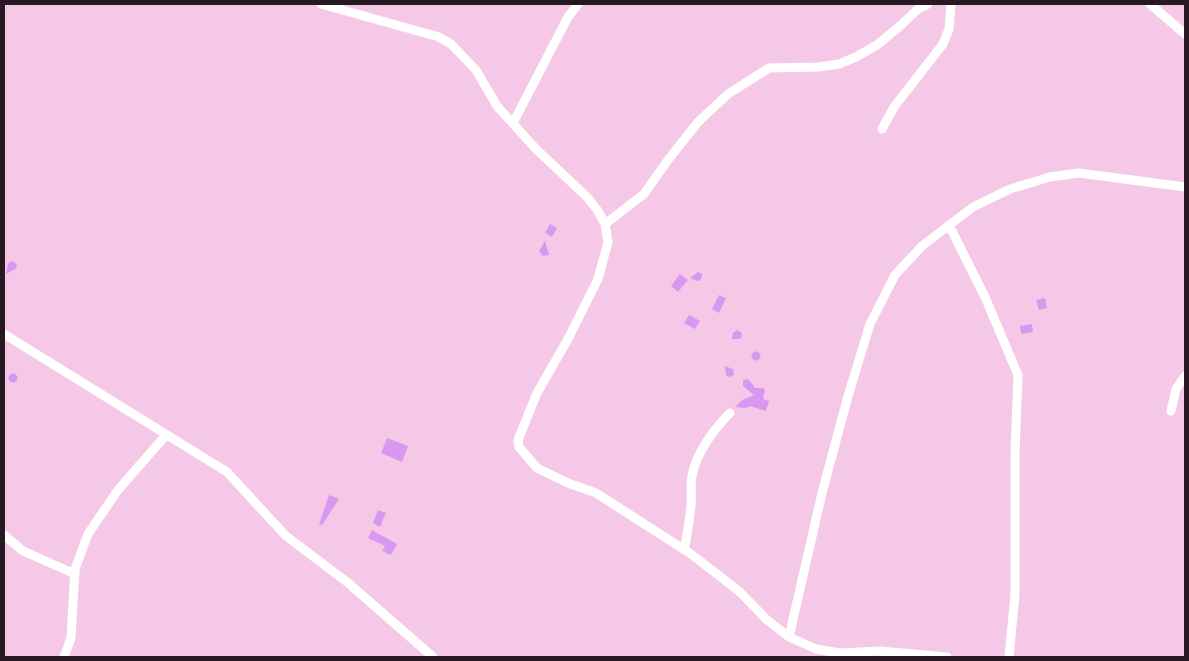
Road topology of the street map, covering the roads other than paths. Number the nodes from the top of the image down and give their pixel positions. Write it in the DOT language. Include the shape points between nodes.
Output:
graph roads {
  1 [pos="321,4"];
  2 [pos="578,4"];
  3 [pos="928,4"];
  4 [pos="952,4"];
  5 [pos="1150,4"];
  6 [pos="1185,34"];
  7 [pos="513,123"];
  8 [pos="882,129"];
  9 [pos="1185,187"];
  10 [pos="605,224"];
  11 [pos="949,225"];
  12 [pos="4,334"];
  13 [pos="1185,376"];
  14 [pos="1170,411"];
  15 [pos="730,413"];
  16 [pos="166,435"];
  17 [pos="4,535"];
  18 [pos="684,550"];
  19 [pos="75,574"];
  20 [pos="789,637"];
  21 [pos="64,657"];
  22 [pos="433,657"];
  23 [pos="947,657"];
  24 [pos="1009,657"];
  1 -- 7 [label="street" via="439,37 451,44 476,70 497,106"];
  2 -- 7 [label="street"];
  3 -- 10 [label="street" via="877,45 856,57 818,67 769,68 728,94 698,122 644,194"];
  4 -- 8 [label="street" via="949,29 943,44 894,107"];
  5 -- 6 [label="street"];
  7 -- 10 [label="street" via="587,197"];
  9 -- 11 [label="street" via="1079,173 1050,176 1010,189 973,207"];
  10 -- 18 [label="street" via="608,242 598,279 537,393 518,440 519,446 537,468 596,492"];
  11 -- 20 [label="street" via="922,246 895,276 870,324 827,476"];
  11 -- 24 [label="street" via="1018,374 1015,595"];
  12 -- 16 [label="street"];
  13 -- 14 [label="street" via="1176,389"];
  15 -- 18 [label="street" via="716,427 692,476"];
  16 -- 19 [label="street" via="118,490 88,534"];
  16 -- 22 [label="street" via="227,472 286,536 347,582"];
  17 -- 19 [label="street" via="23,551"];
  18 -- 20 [label="street" via="740,592"];
  19 -- 21 [label="street" via="71,638"];
  20 -- 23 [label="street" via="816,649 840,653 880,651"];
}
